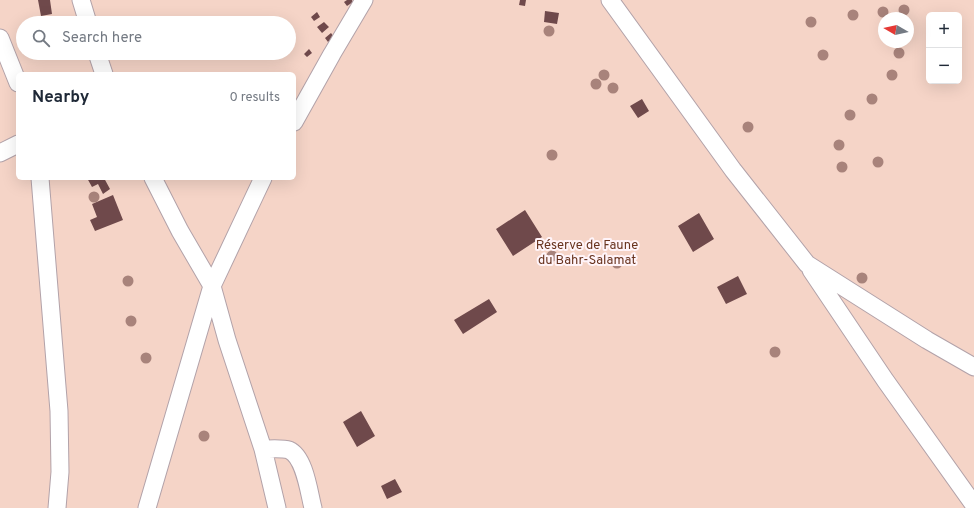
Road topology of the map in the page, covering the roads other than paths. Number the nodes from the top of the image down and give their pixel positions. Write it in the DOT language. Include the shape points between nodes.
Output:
graph roads {
  1 [pos="81,0"];
  2 [pos="364,0"];
  3 [pos="610,0"];
  4 [pos="86,16"];
  5 [pos="0,38"];
  6 [pos="99,60"];
  7 [pos="103,72"];
  8 [pos="16,78"];
  9 [pos="296,118"];
  10 [pos="16,145"];
  11 [pos="0,153"];
  12 [pos="40,180"];
  13 [pos="154,180"];
  14 [pos="263,180"];
  15 [pos="807,264"];
  16 [pos="212,286"];
  17 [pos="974,367"];
  18 [pos="263,449"];
  19 [pos="974,505"];
  20 [pos="57,508"];
  21 [pos="147,508"];
  22 [pos="277,508"];
  23 [pos="313,508"];
  1 -- 4 [label="street"];
  2 -- 9 [label="street"];
  3 -- 15 [label="street" via="733,170"];
  5 -- 8 [label="street"];
  6 -- 7 [label="street"];
  10 -- 11 [label="street"];
  12 -- 20 [label="street" via="59,411 60,472"];
  13 -- 16 [label="street"];
  14 -- 16 [label="street"];
  15 -- 17 [label="street"];
  15 -- 19 [label="street"];
  16 -- 18 [label="street"];
  16 -- 21 [label="street"];
  18 -- 22 [label="street"];
  18 -- 23 [label="street" via="289,450 298,458 304,470"];
}
